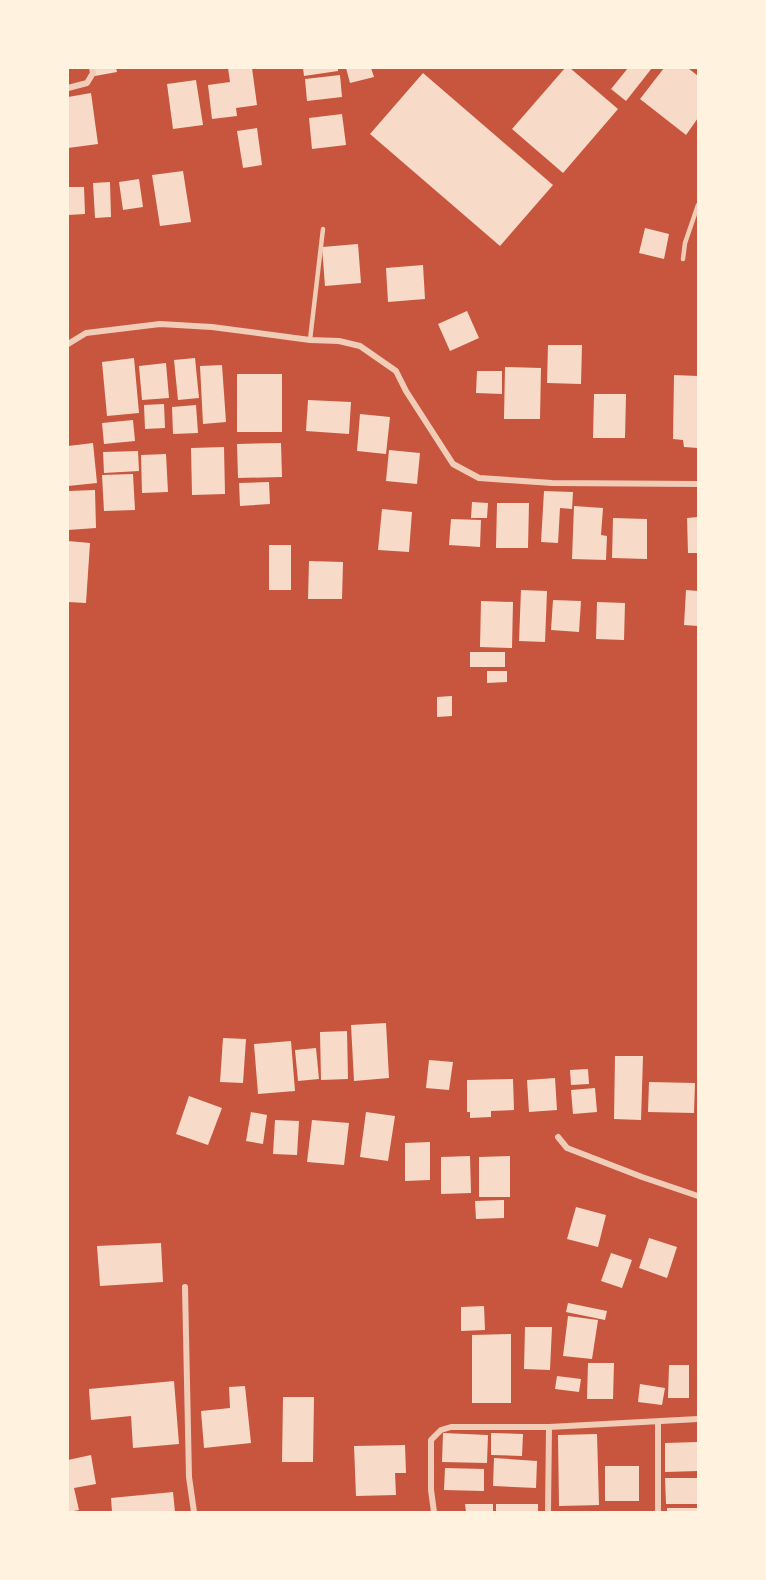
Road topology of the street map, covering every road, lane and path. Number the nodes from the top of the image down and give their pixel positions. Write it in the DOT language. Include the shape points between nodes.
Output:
graph roads {
  1 [pos="92,68"];
  2 [pos="68,88"];
  3 [pos="699,205"];
  4 [pos="323,229"];
  5 [pos="683,259"];
  6 [pos="310,340"];
  7 [pos="68,344"];
  8 [pos="699,484"];
  9 [pos="558,1137"];
  10 [pos="699,1196"];
  11 [pos="185,1287"];
  12 [pos="699,1419"];
  13 [pos="658,1422"];
  14 [pos="549,1427"];
  15 [pos="194,1512"];
  16 [pos="434,1512"];
  17 [pos="548,1512"];
  18 [pos="658,1512"];
  1 -- 2 [label="street" via="87,83"];
  3 -- 5 [label="lane"];
  4 -- 6 [label="lane"];
  6 -- 7 [label="street" via="160,324 86,333"];
  6 -- 8 [label="street" via="360,346 396,371 453,464 479,478 552,483"];
  9 -- 10 [label="street" via="567,1148"];
  11 -- 15 [label="street" via="189,1477"];
  12 -- 13 [label="street"];
  13 -- 14 [label="street"];
  13 -- 18 [label="street"];
  14 -- 16 [label="street" via="441,1430 431,1440"];
  14 -- 17 [label="street"];
}
